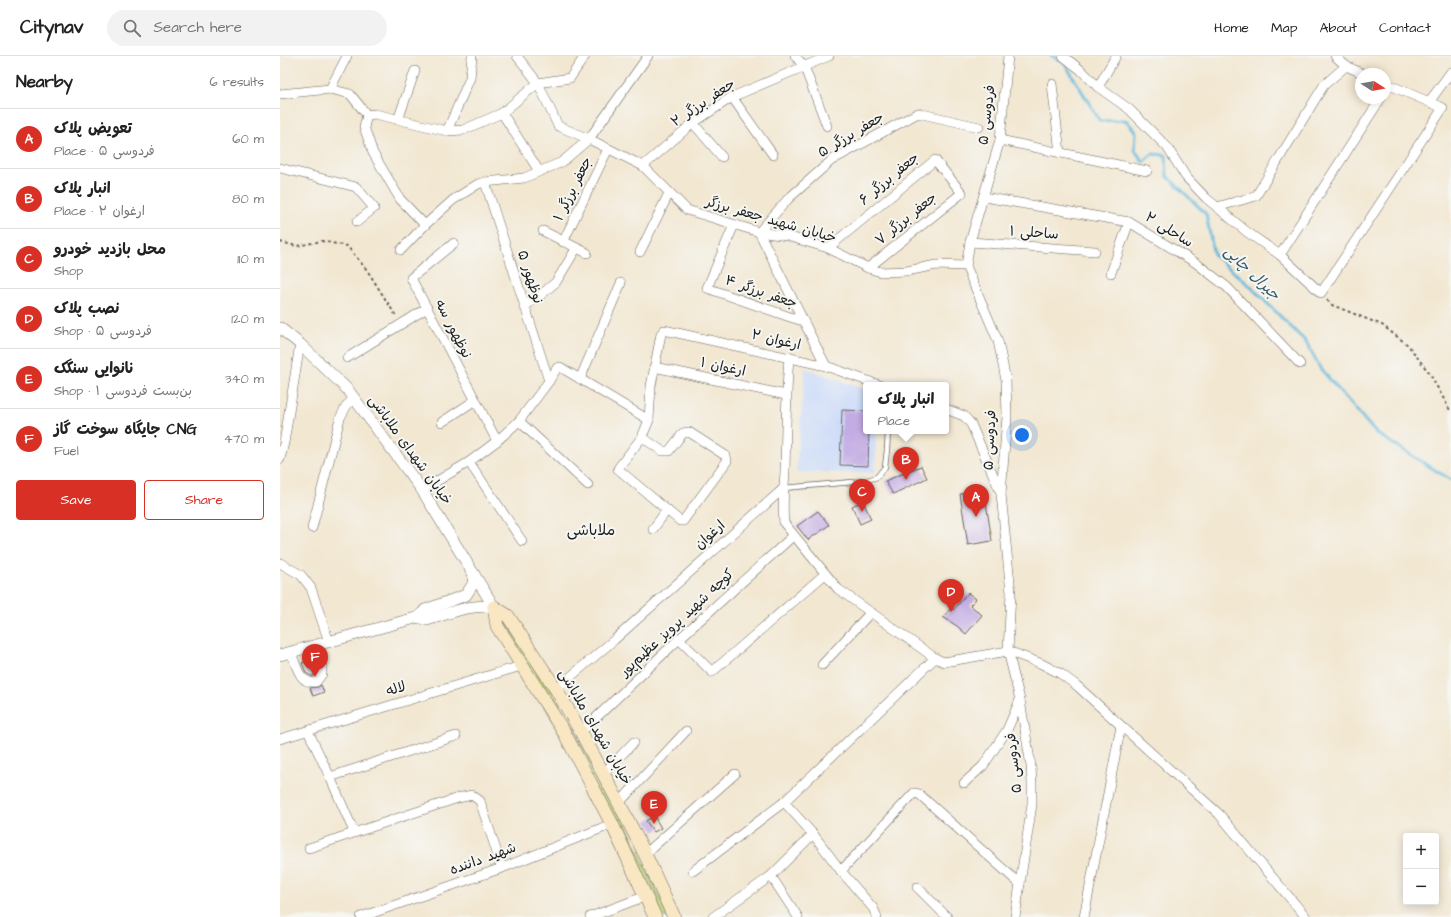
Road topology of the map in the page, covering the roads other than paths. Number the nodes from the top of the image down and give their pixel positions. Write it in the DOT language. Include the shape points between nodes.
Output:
graph roads {
  1 [pos="346,56"];
  2 [pos="472,56"];
  3 [pos="518,56"];
  4 [pos="585,56"];
  5 [pos="648,56"];
  6 [pos="796,56"];
  7 [pos="829,56"];
  8 [pos="1008,56"];
  9 [pos="1063,56"];
  10 [pos="1116,56"];
  11 [pos="1335,56"];
  12 [pos="804,66"];
  13 [pos="1346,66"];
  14 [pos="1355,70"];
  15 [pos="415,71"];
  16 [pos="1451,72"];
  17 [pos="538,83"];
  18 [pos="1052,84"];
  19 [pos="1098,87"];
  20 [pos="1391,88"];
  21 [pos="330,89"];
  22 [pos="280,94"];
  23 [pos="732,97"];
  24 [pos="1429,102"];
  25 [pos="1377,104"];
  26 [pos="502,113"];
  27 [pos="367,115"];
  28 [pos="398,120"];
  29 [pos="693,123"];
  30 [pos="827,126"];
  31 [pos="979,127"];
  32 [pos="447,131"];
  33 [pos="589,139"];
  34 [pos="1000,140"];
  35 [pos="608,149"];
  36 [pos="1060,153"];
  37 [pos="773,155"];
  38 [pos="722,157"];
  39 [pos="642,166"];
  40 [pos="280,168"];
  41 [pos="539,171"];
  42 [pos="1147,171"];
  43 [pos="485,182"];
  44 [pos="669,193"];
  45 [pos="962,193"];
  46 [pos="984,197"];
  47 [pos="1217,207"];
  48 [pos="357,222"];
  49 [pos="1129,222"];
  50 [pos="734,224"];
  51 [pos="425,225"];
  52 [pos="543,231"];
  53 [pos="759,232"];
  54 [pos="563,242"];
  55 [pos="970,242"];
  56 [pos="454,243"];
  57 [pos="828,248"];
  58 [pos="576,249"];
  59 [pos="401,250"];
  60 [pos="1095,251"];
  61 [pos="640,252"];
  62 [pos="587,253"];
  63 [pos="1280,255"];
  64 [pos="966,266"];
  65 [pos="868,268"];
  66 [pos="1111,273"];
  67 [pos="621,283"];
  68 [pos="524,306"];
  69 [pos="427,308"];
  70 [pos="803,321"];
  71 [pos="280,328"];
  72 [pos="300,344"];
  73 [pos="789,357"];
  74 [pos="347,358"];
  75 [pos="1300,364"];
  76 [pos="826,366"];
  77 [pos="654,367"];
  78 [pos="580,378"];
  79 [pos="549,381"];
  80 [pos="871,382"];
  81 [pos="786,395"];
  82 [pos="354,398"];
  83 [pos="474,401"];
  84 [pos="949,410"];
  85 [pos="649,420"];
  86 [pos="519,421"];
  87 [pos="442,422"];
  88 [pos="888,434"];
  89 [pos="642,437"];
  90 [pos="497,442"];
  91 [pos="280,459"];
  92 [pos="469,462"];
  93 [pos="588,485"];
  94 [pos="784,488"];
  95 [pos="422,490"];
  96 [pos="1002,494"];
  97 [pos="667,510"];
  98 [pos="312,528"];
  99 [pos="653,529"];
  100 [pos="793,536"];
  101 [pos="522,541"];
  102 [pos="280,563"];
  103 [pos="474,574"];
  104 [pos="825,574"];
  105 [pos="494,607"];
  106 [pos="871,612"];
  107 [pos="419,617"];
  108 [pos="679,639"];
  109 [pos="329,642"];
  110 [pos="315,646"];
  111 [pos="1008,651"];
  112 [pos="291,652"];
  113 [pos="280,655"];
  114 [pos="935,658"];
  115 [pos="822,665"];
  116 [pos="521,666"];
  117 [pos="556,689"];
  118 [pos="1020,700"];
  119 [pos="1121,726"];
  120 [pos="308,731"];
  121 [pos="686,731"];
  122 [pos="581,732"];
  123 [pos="456,736"];
  124 [pos="280,739"];
  125 [pos="634,742"];
  126 [pos="603,774"];
  127 [pos="735,774"];
  128 [pos="330,777"];
  129 [pos="964,783"];
  130 [pos="784,802"];
  131 [pos="619,803"];
  132 [pos="612,824"];
  133 [pos="354,832"];
  134 [pos="813,834"];
  135 [pos="310,848"];
  136 [pos="645,854"];
  137 [pos="502,868"];
  138 [pos="693,871"];
  139 [pos="841,871"];
  140 [pos="771,876"];
  141 [pos="1020,884"];
  142 [pos="917,887"];
  143 [pos="646,896"];
  144 [pos="361,917"];
  145 [pos="590,917"];
  146 [pos="655,917"];
  147 [pos="674,917"];
  148 [pos="713,917"];
  149 [pos="798,917"];
  150 [pos="877,917"];
  151 [pos="947,917"];
  152 [pos="1015,917"];
  153 [pos="1084,917"];
  154 [pos="1306,917"];
  1 -- 21 [label="street"];
  2 -- 32 [label="street" via="470,78"];
  3 -- 17 [label="street, خیابان شهید جعفر برزگر"];
  4 -- 17 [label="street" via="570,78"];
  5 -- 33 [label="street"];
  6 -- 12 [label="street"];
  7 -- 12 [label="street, جعفر برزگر ۲"];
  8 -- 34 [label="street, فردوسی ۵"];
  9 -- 19 [label="street"];
  10 -- 19 [label="street"];
  11 -- 13 [label="street"];
  12 -- 23 [label="street, جعفر برزگر ۲"];
  12 -- 30 [label="street"];
  13 -- 14 [label="street"];
  13 -- 47 [label="street" via="1324,85 1256,196"];
  15 -- 28 [label="street"];
  16 -- 24 [label="street"];
  17 -- 26 [label="street"];
  17 -- 33 [label="street, خیابان شهید جعفر برزگر" via="558,126"];
  18 -- 36 [label="street"];
  19 -- 47 [label="street" via="1129,109 1167,147 1186,177"];
  20 -- 24 [label="street"];
  21 -- 22 [label="street"];
  21 -- 27 [label="street" via="350,94"];
  23 -- 29 [label="street, جعفر برزگر ۲"];
  23 -- 37 [label="street"];
  24 -- 63 [label="street" via="1443,108 1320,293"];
  25 -- 63 [label="street"];
  26 -- 32 [label="street" via="463,130"];
  26 -- 41 [label="street"];
  27 -- 28 [label="street" via="375,114"];
  27 -- 51 [label="street" via="364,127 372,153 400,199"];
  28 -- 32 [label="street"];
  29 -- 38 [label="street"];
  29 -- 39 [label="street, جعفر برزگر ۲"];
  31 -- 53 [label="street, جعفر برزگر ۵" via="918,113 832,160 788,199"];
  33 -- 35 [label="street, خیابان شهید جعفر برزگر"];
  33 -- 41 [label="street" via="562,162"];
  34 -- 36 [label="street"];
  34 -- 46 [label="street, فردوسی ۵"];
  35 -- 39 [label="street, خیابان شهید جعفر برزگر"];
  35 -- 54 [label="street, جعفر برزگر ۱"];
  36 -- 42 [label="street"];
  39 -- 44 [label="street, خیابان شهید جعفر برزگر"];
  40 -- 48 [label="street" via="356,187 374,208"];
  41 -- 43 [label="street" via="524,178"];
  43 -- 51 [label="street" via="453,200"];
  43 -- 68 [label="street, نوظهور ۵"];
  44 -- 50 [label="street, خیابان شهید جعفر برزگر" via="687,210"];
  44 -- 61 [label="street"];
  45 -- 57 [label="street, جعفر برزگر ۶" via="935,160"];
  45 -- 65 [label="street, جعفر برزگر ۷"];
  46 -- 49 [label="street, ساحلی ۲"];
  46 -- 55 [label="street, فردوسی ۵"];
  47 -- 63 [label="street"];
  49 -- 66 [label="street"];
  49 -- 75 [label="street, ساحلی ۲" via="1196,263 1227,287"];
  50 -- 53 [label="street, خیابان شهید جعفر برزگر"];
  50 -- 70 [label="street, جعفر برزگر ۴" via="707,288"];
  51 -- 59 [label="street"];
  52 -- 54 [label="street"];
  53 -- 57 [label="street, خیابان شهید جعفر برزگر" via="786,236"];
  53 -- 70 [label="street"];
  54 -- 58 [label="street"];
  55 -- 60 [label="street, ساحلی ۱"];
  55 -- 64 [label="street, فردوسی ۵"];
  56 -- 69 [label="street, نوظهور سه" via="411,278"];
  57 -- 65 [label="street, خیابان شهید جعفر برزگر"];
  58 -- 62 [label="street"];
  58 -- 68 [label="street" via="556,282"];
  64 -- 65 [label="street, خیابان شهید جعفر برزگر" via="936,265 907,271 882,272"];
  64 -- 96 [label="street, فردوسی ۵" via="998,341 1006,380 1007,417"];
  67 -- 78 [label="street"];
  68 -- 79 [label="street, نوظهور ۵"];
  69 -- 74 [label="street"];
  69 -- 83 [label="street, نوظهور سه"];
  70 -- 76 [label="street"];
  71 -- 72 [label="street, خیابان شهدای ملاباشی"];
  72 -- 82 [label="street, خیابان شهدای ملاباشی" via="337,378"];
  72 -- 91 [label="street"];
  73 -- 76 [label="street, ارغوان ۲"];
  73 -- 77 [label="street, ارغوان ۲" via="664,330"];
  73 -- 81 [label="street"];
  76 -- 80 [label="street, ارغوان ۲"];
  77 -- 81 [label="street, ارغوان ۱"];
  77 -- 85 [label="street"];
  78 -- 79 [label="street" via="560,367"];
  78 -- 85 [label="street"];
  79 -- 86 [label="street"];
  81 -- 94 [label="street"];
  82 -- 95 [label="street, خیابان شهدای ملاباشی"];
  82 -- 98 [label="street" via="340,418"];
  83 -- 87 [label="street"];
  83 -- 90 [label="street, نوظهور سه"];
  84 -- 96 [label="street" via="964,416 971,424"];
  85 -- 89 [label="street"];
  86 -- 90 [label="street"];
  86 -- 93 [label="street"];
  88 -- 94 [label="lane" via="885,466 877,477 864,482"];
  89 -- 97 [label="street" via="618,469"];
  89 -- 97 [label="street" via="665,452 669,451 683,433 689,432 727,458 683,521"];
  90 -- 92 [label="street"];
  92 -- 95 [label="street"];
  92 -- 101 [label="street"];
  94 -- 100 [label="street" via="784,523"];
  94 -- 117 [label="street, ارغوان"];
  95 -- 103 [label="street, خیابان شهدای ملاباشی"];
  96 -- 111 [label="street, فردوسی ۵" via="1011,593"];
  97 -- 99 [label="street"];
  100 -- 104 [label="street"];
  100 -- 108 [label="street, کوچه شهید پرویز عظیم‌پور"];
  102 -- 109 [label="street" via="301,575 311,588"];
  103 -- 105 [label="street, خیابان شهدای ملاباشی"];
  103 -- 107 [label="street" via="473,584 466,595 425,610"];
  104 -- 106 [label="street" via="838,589"];
  104 -- 108 [label="street" via="712,672"];
  105 -- 107 [label="street" via="476,606 427,620"];
  105 -- 116 [label="main road, خیابان شهدای ملاباشی" via="497,626"];
  105 -- 117 [label="main road, خیابان شهدای ملاباشی" via="508,616"];
  106 -- 114 [label="street"];
  106 -- 115 [label="street"];
  107 -- 109 [label="street"];
  108 -- 122 [label="street, کوچه شهید پرویز عظیم‌پور"];
  109 -- 110 [label="street"];
  110 -- 112 [label="street"];
  110 -- 112 [label="street" via="322,674 312,683 305,681 300,675"];
  111 -- 114 [label="street" via="944,662"];
  111 -- 118 [label="street, فردوسی ۵"];
  111 -- 119 [label="street" via="1061,674"];
  112 -- 113 [label="street"];
  114 -- 130 [label="street"];
  116 -- 120 [label="street, لاله"];
  116 -- 132 [label="main road, خیابان شهدای ملاباشی" via="565,734"];
  117 -- 122 [label="main road, خیابان شهدای ملاباشی"];
  118 -- 129 [label="street" via="1007,730 983,766"];
  118 -- 141 [label="street, فردوسی ۵" via="1031,766 1032,804"];
  119 -- 153 [label="street"];
  119 -- 154 [label="street" via="1219,814"];
  120 -- 124 [label="street, لاله"];
  120 -- 128 [label="street"];
  121 -- 131 [label="street"];
  122 -- 126 [label="main road, خیابان شهدای ملاباشی"];
  123 -- 128 [label="street"];
  125 -- 126 [label="street"];
  126 -- 131 [label="main road, خیابان شهدای ملاباشی"];
  127 -- 136 [label="street"];
  128 -- 133 [label="street"];
  130 -- 134 [label="street"];
  130 -- 138 [label="street"];
  131 -- 136 [label="main road, خیابان شهدای ملاباشی"];
  132 -- 137 [label="street, شهید داننده"];
  132 -- 143 [label="main road, خیابان شهدای ملاباشی"];
  133 -- 135 [label="street"];
  133 -- 137 [label="street" via="472,795 480,801"];
  134 -- 139 [label="street"];
  134 -- 140 [label="street"];
  136 -- 147 [label="main road, خیابان شهدای ملاباشی"];
  137 -- 144 [label="street, شهید داننده"];
  139 -- 141 [label="street" via="914,793 919,794"];
  139 -- 150 [label="street" via="873,908"];
  140 -- 148 [label="street"];
  140 -- 149 [label="street"];
  141 -- 152 [label="street, فردوسی ۵"];
  142 -- 151 [label="street"];
  143 -- 145 [label="street"];
  143 -- 146 [label="main road, خیابان شهدای ملاباشی"];
}
